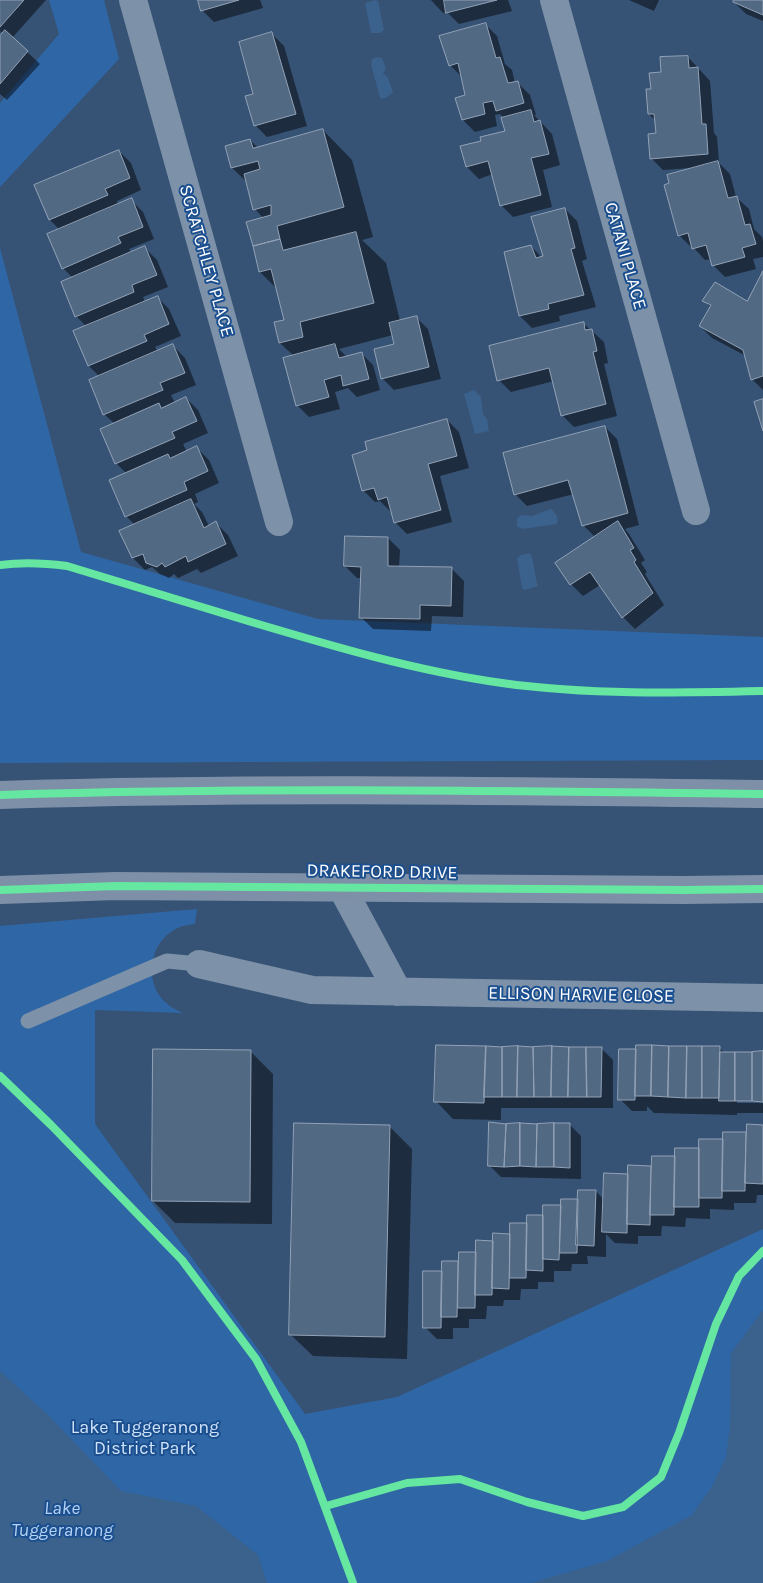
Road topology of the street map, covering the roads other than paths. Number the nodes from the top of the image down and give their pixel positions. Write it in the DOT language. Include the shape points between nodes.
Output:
graph roads {
  1 [pos="133,0"];
  2 [pos="554,0"];
  3 [pos="696,511"];
  4 [pos="279,522"];
  5 [pos="0,794"];
  6 [pos="763,794"];
  7 [pos="340,886"];
  8 [pos="763,889"];
  9 [pos="0,890"];
  10 [pos="198,964"];
  11 [pos="398,992"];
  12 [pos="763,998"];
  13 [pos="28,1021"];
  1 -- 4 [label="street, SCRATCHLEY PLACE"];
  2 -- 3 [label="street, CATANI PLACE"];
  5 -- 6 [label="highway" via="113,791"];
  7 -- 8 [label="highway, DRAKEFORD DRIVE"];
  7 -- 9 [label="highway, DRAKEFORD DRIVE" via="116,886"];
  7 -- 11 [label="street"];
  10 -- 11 [label="street, ELLISON HARVIE CLOSE" via="312,990"];
  10 -- 13 [label="lane" via="167,961"];
  11 -- 12 [label="street, ELLISON HARVIE CLOSE"];
}
